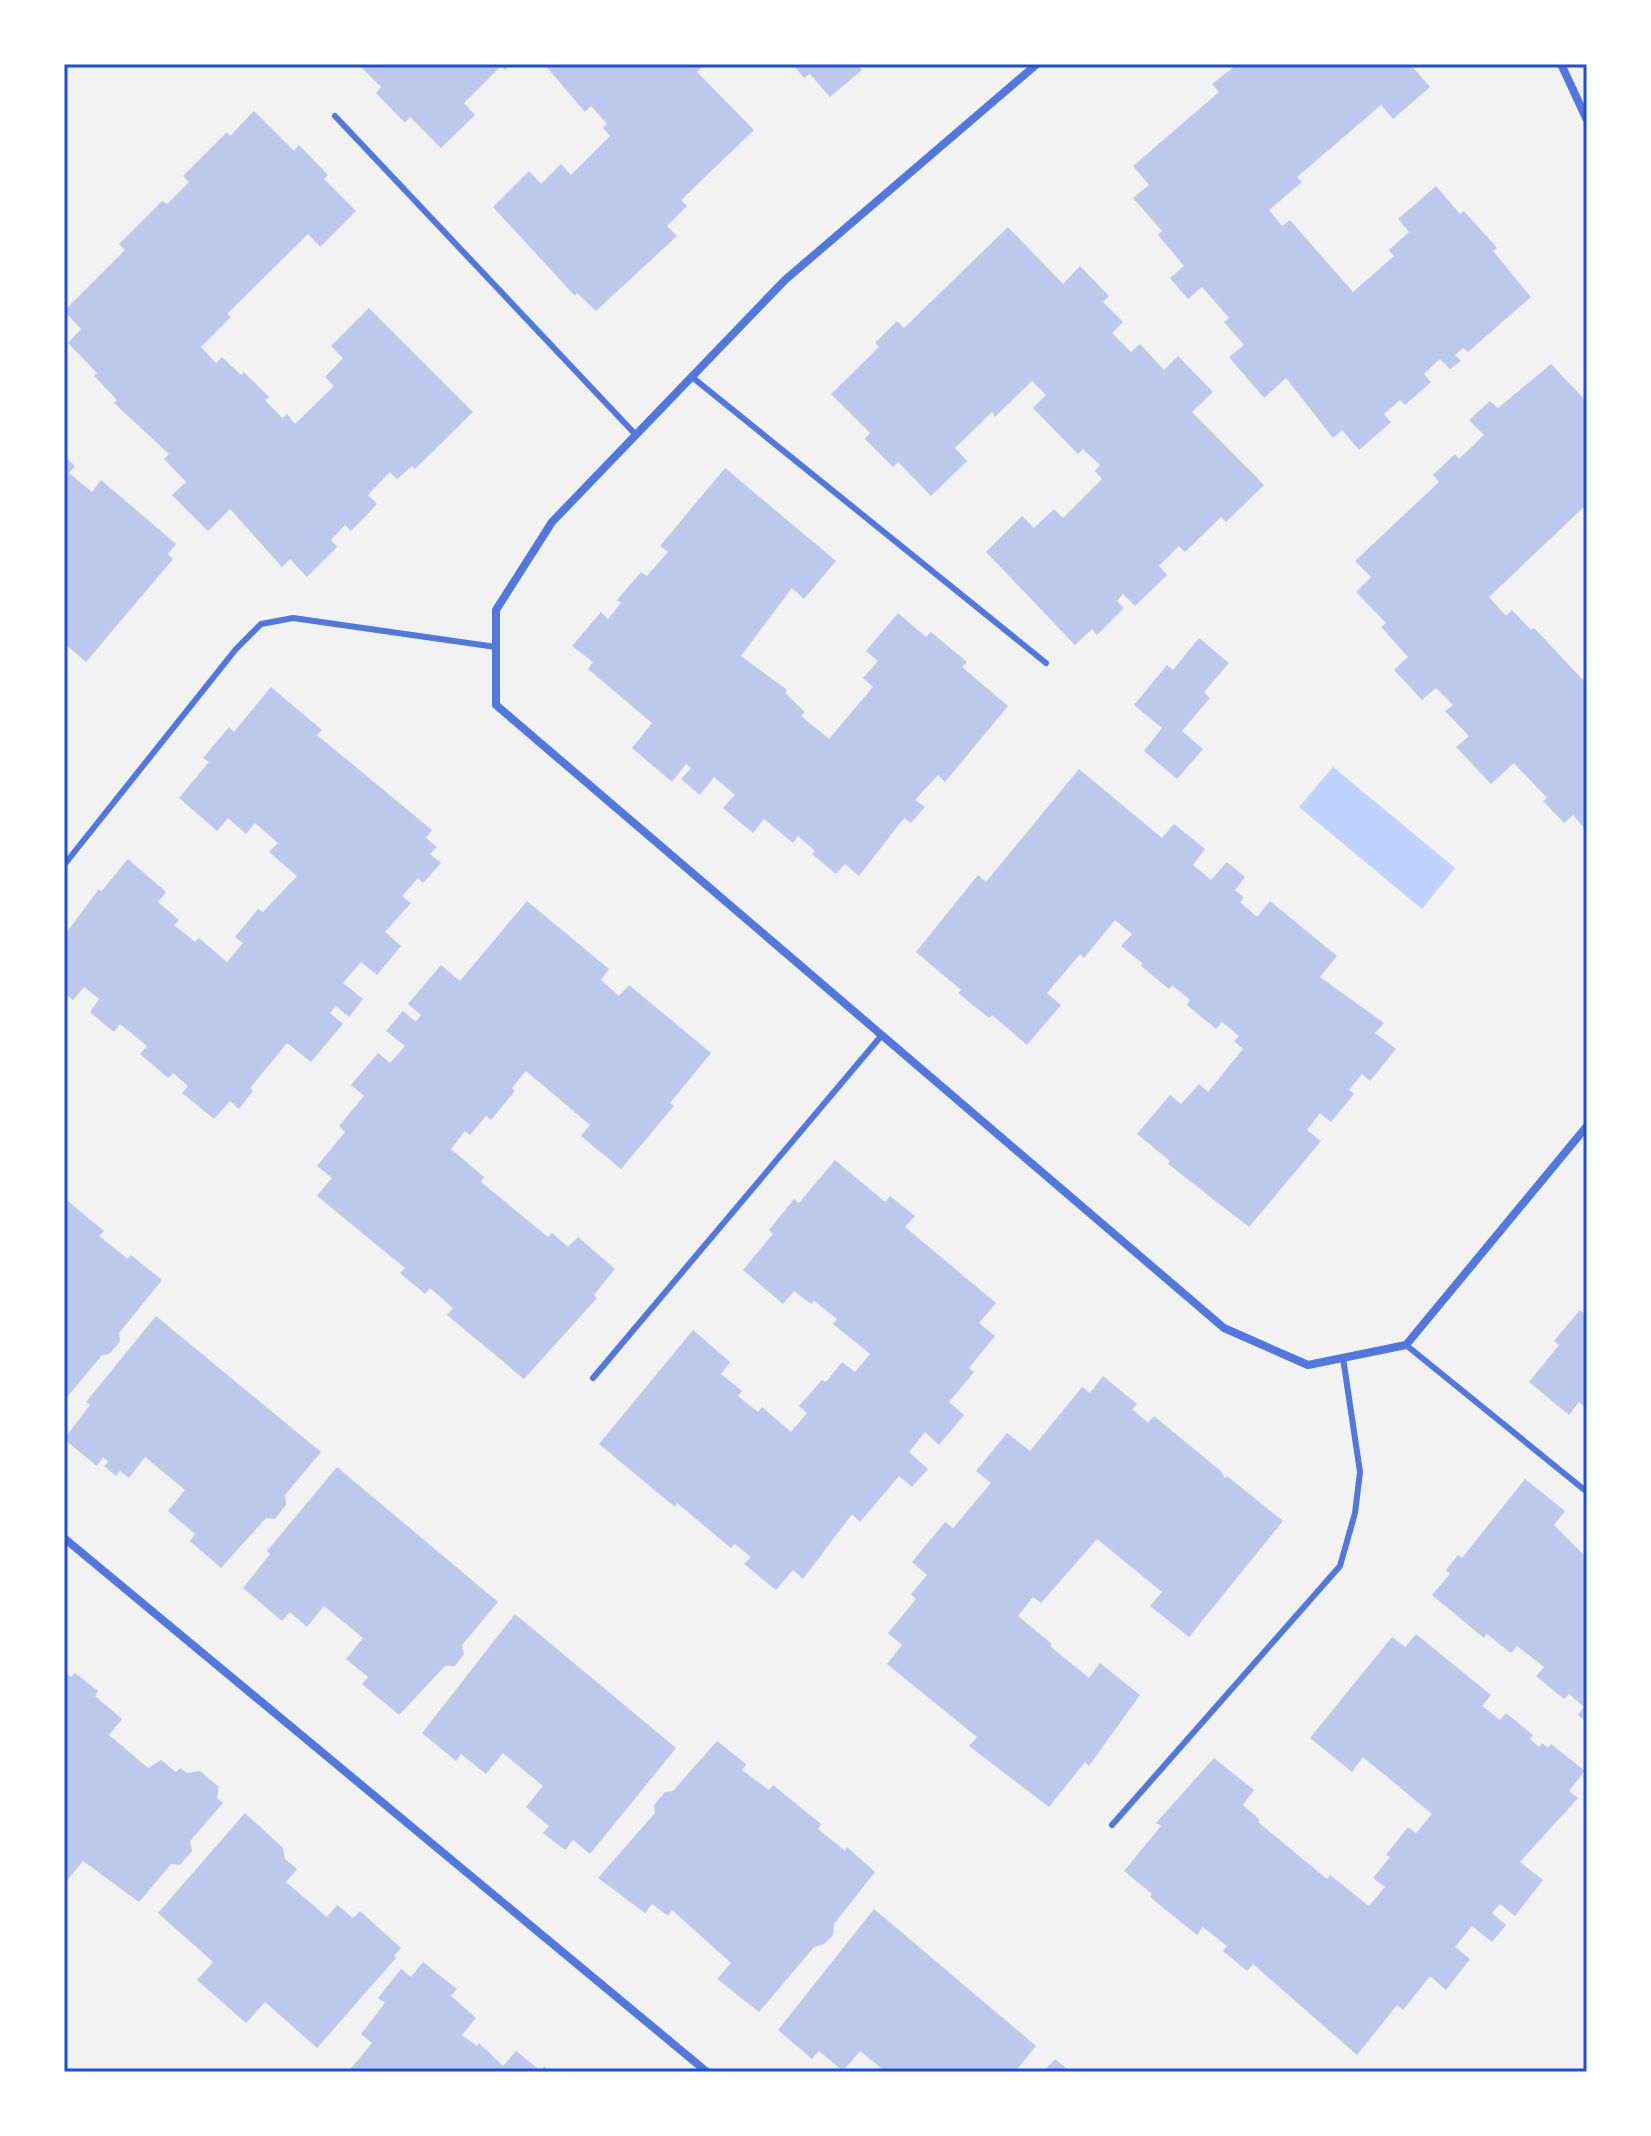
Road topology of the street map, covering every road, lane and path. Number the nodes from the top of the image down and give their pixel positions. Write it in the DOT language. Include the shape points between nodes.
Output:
graph roads {
  1 [pos="1037,64"];
  2 [pos="1561,64"];
  3 [pos="335,116"];
  4 [pos="1587,120"];
  5 [pos="692,377"];
  6 [pos="636,435"];
  7 [pos="496,647"];
  8 [pos="1046,663"];
  9 [pos="64,865"];
  10 [pos="882,1035"];
  11 [pos="1587,1126"];
  12 [pos="1406,1345"];
  13 [pos="1343,1358"];
  14 [pos="593,1378"];
  15 [pos="1587,1492"];
  16 [pos="64,1538"];
  17 [pos="1112,1825"];
  18 [pos="707,2072"];
  1 -- 5 [label="street" via="785,280"];
  2 -- 4 [label="street"];
  3 -- 6 [label="lane"];
  5 -- 6 [label="street"];
  5 -- 8 [label="lane"];
  6 -- 7 [label="street" via="552,522 496,610"];
  7 -- 9 [label="lane" via="293,618 261,624"];
  7 -- 10 [label="street" via="496,705"];
  10 -- 13 [label="street" via="1224,1328 1308,1365"];
  10 -- 14 [label="lane"];
  11 -- 12 [label="street"];
  12 -- 13 [label="street"];
  12 -- 15 [label="lane"];
  13 -- 17 [label="lane" via="1360,1472 1340,1566"];
  16 -- 18 [label="street"];
}
